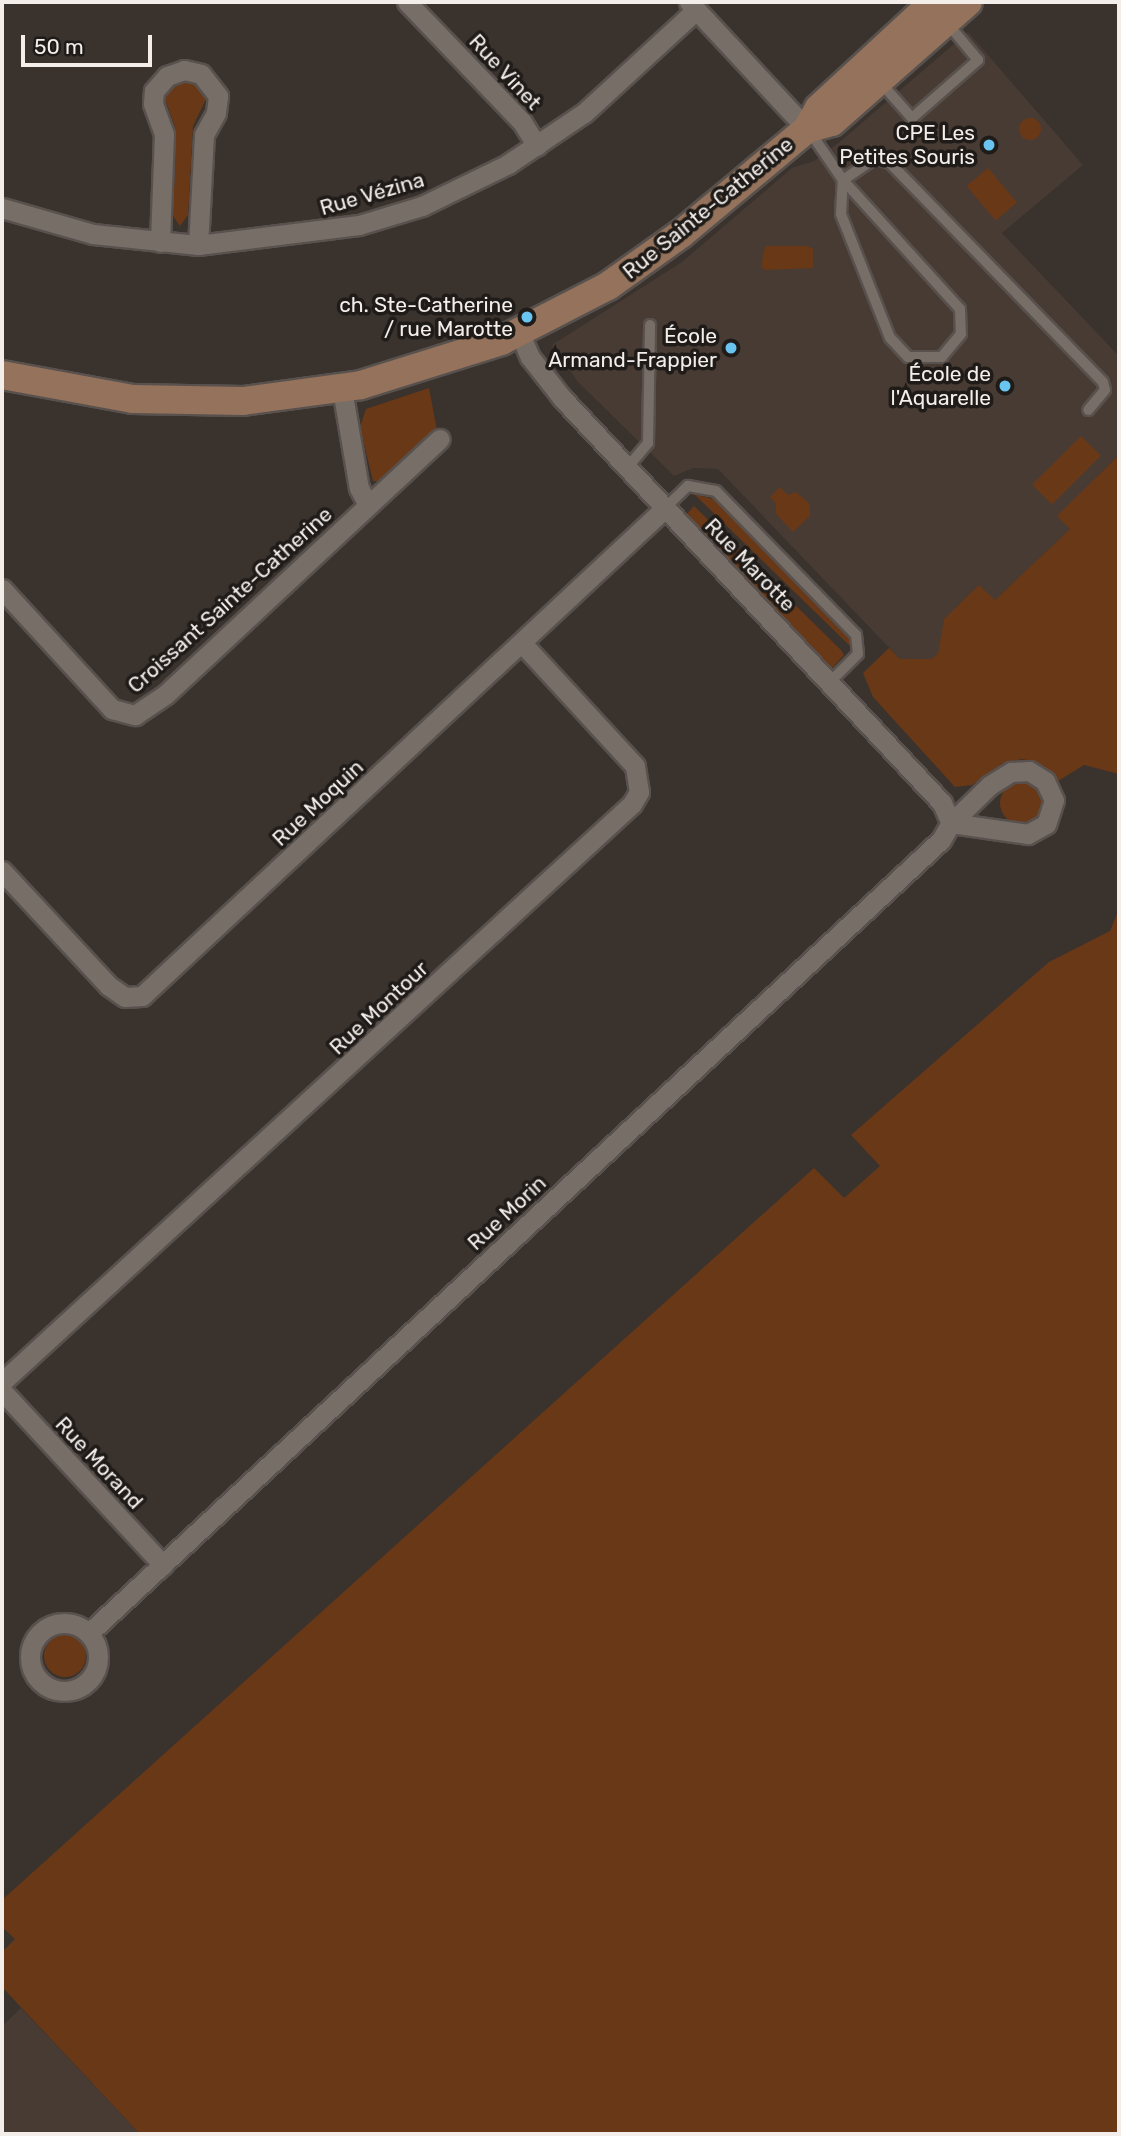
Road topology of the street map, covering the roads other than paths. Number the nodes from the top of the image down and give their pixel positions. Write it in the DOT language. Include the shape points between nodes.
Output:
graph roads {
  1 [pos="407,2"];
  2 [pos="968,2"];
  3 [pos="693,6"];
  4 [pos="937,9"];
  5 [pos="879,80"];
  6 [pos="807,129"];
  7 [pos="537,146"];
  8 [pos="843,180"];
  9 [pos="2,208"];
  10 [pos="160,243"];
  11 [pos="198,245"];
  12 [pos="650,325"];
  13 [pos="520,334"];
  14 [pos="2,374"];
  15 [pos="342,389"];
  16 [pos="1088,410"];
  17 [pos="439,439"];
  18 [pos="627,468"];
  19 [pos="368,505"];
  20 [pos="665,508"];
  21 [pos="2,589"];
  22 [pos="522,643"];
  23 [pos="830,682"];
  24 [pos="951,823"];
  25 [pos="2,871"];
  26 [pos="2,1382"];
  27 [pos="2,1391"];
  28 [pos="163,1565"];
  29 [pos="89,1633"];
  1 -- 7 [label="street, Rue Vinet" via="522,122"];
  2 -- 4 [label="street, Rue Sainte-Catherine"];
  3 -- 6 [label="street"];
  3 -- 7 [label="street, Rue Vézina" via="606,94"];
  4 -- 5 [label="street, Rue Sainte-Catherine"];
  4 -- 5 [label="lane" via="978,60 912,118"];
  4 -- 6 [label="street, Rue Sainte-Catherine" via="818,108"];
  5 -- 6 [label="street, Rue Sainte-Catherine" via="832,122"];
  6 -- 8 [label="lane"];
  6 -- 13 [label="street, Rue Sainte-Catherine" via="642,263"];
  7 -- 11 [label="street, Rue Vézina" via="460,190 395,215 324,233"];
  8 -- 8 [label="lane" via="841,214 890,338 908,357 942,357 961,334 960,309"];
  8 -- 16 [label="lane" via="876,158 890,163 1102,382 1105,390"];
  9 -- 10 [label="street, Rue Vézina" via="93,234"];
  10 -- 11 [label="street, Rue Vézina"];
  10 -- 11 [label="street" via="164,134 153,104 155,91 167,76 184,70 201,74 218,96 216,113 204,135"];
  12 -- 18 [label="lane" via="648,443"];
  13 -- 15 [label="street, Rue Sainte-Catherine" via="428,367"];
  13 -- 18 [label="street, Rue Marotte" via="553,388"];
  14 -- 15 [label="street, Rue Sainte-Catherine" via="91,394 177,402 268,400"];
  15 -- 19 [label="street" via="359,488"];
  17 -- 19 [label="street, Croissant Sainte-Catherine"];
  18 -- 20 [label="street, Rue Marotte"];
  19 -- 21 [label="street, Croissant Sainte-Catherine" via="166,694 135,715 112,709"];
  20 -- 22 [label="street, Rue Moquin"];
  20 -- 23 [label="street, Rue Marotte"];
  20 -- 23 [label="lane" via="688,486 716,491 856,635 858,654"];
  22 -- 25 [label="street, Rue Moquin" via="142,996 125,998 109,986"];
  22 -- 26 [label="street, Rue Montour" via="635,766 639,792 632,804"];
  23 -- 24 [label="street, Rue Marotte" via="942,803"];
  24 -- 24 [label="street, Rue Morin" via="1028,834 1050,819 1054,800 1041,776 1016,771 990,785"];
  24 -- 28 [label="street, Rue Morin" via="942,840"];
  27 -- 28 [label="street, Rue Morand"];
  28 -- 29 [label="street, Rue Morin"];
}
